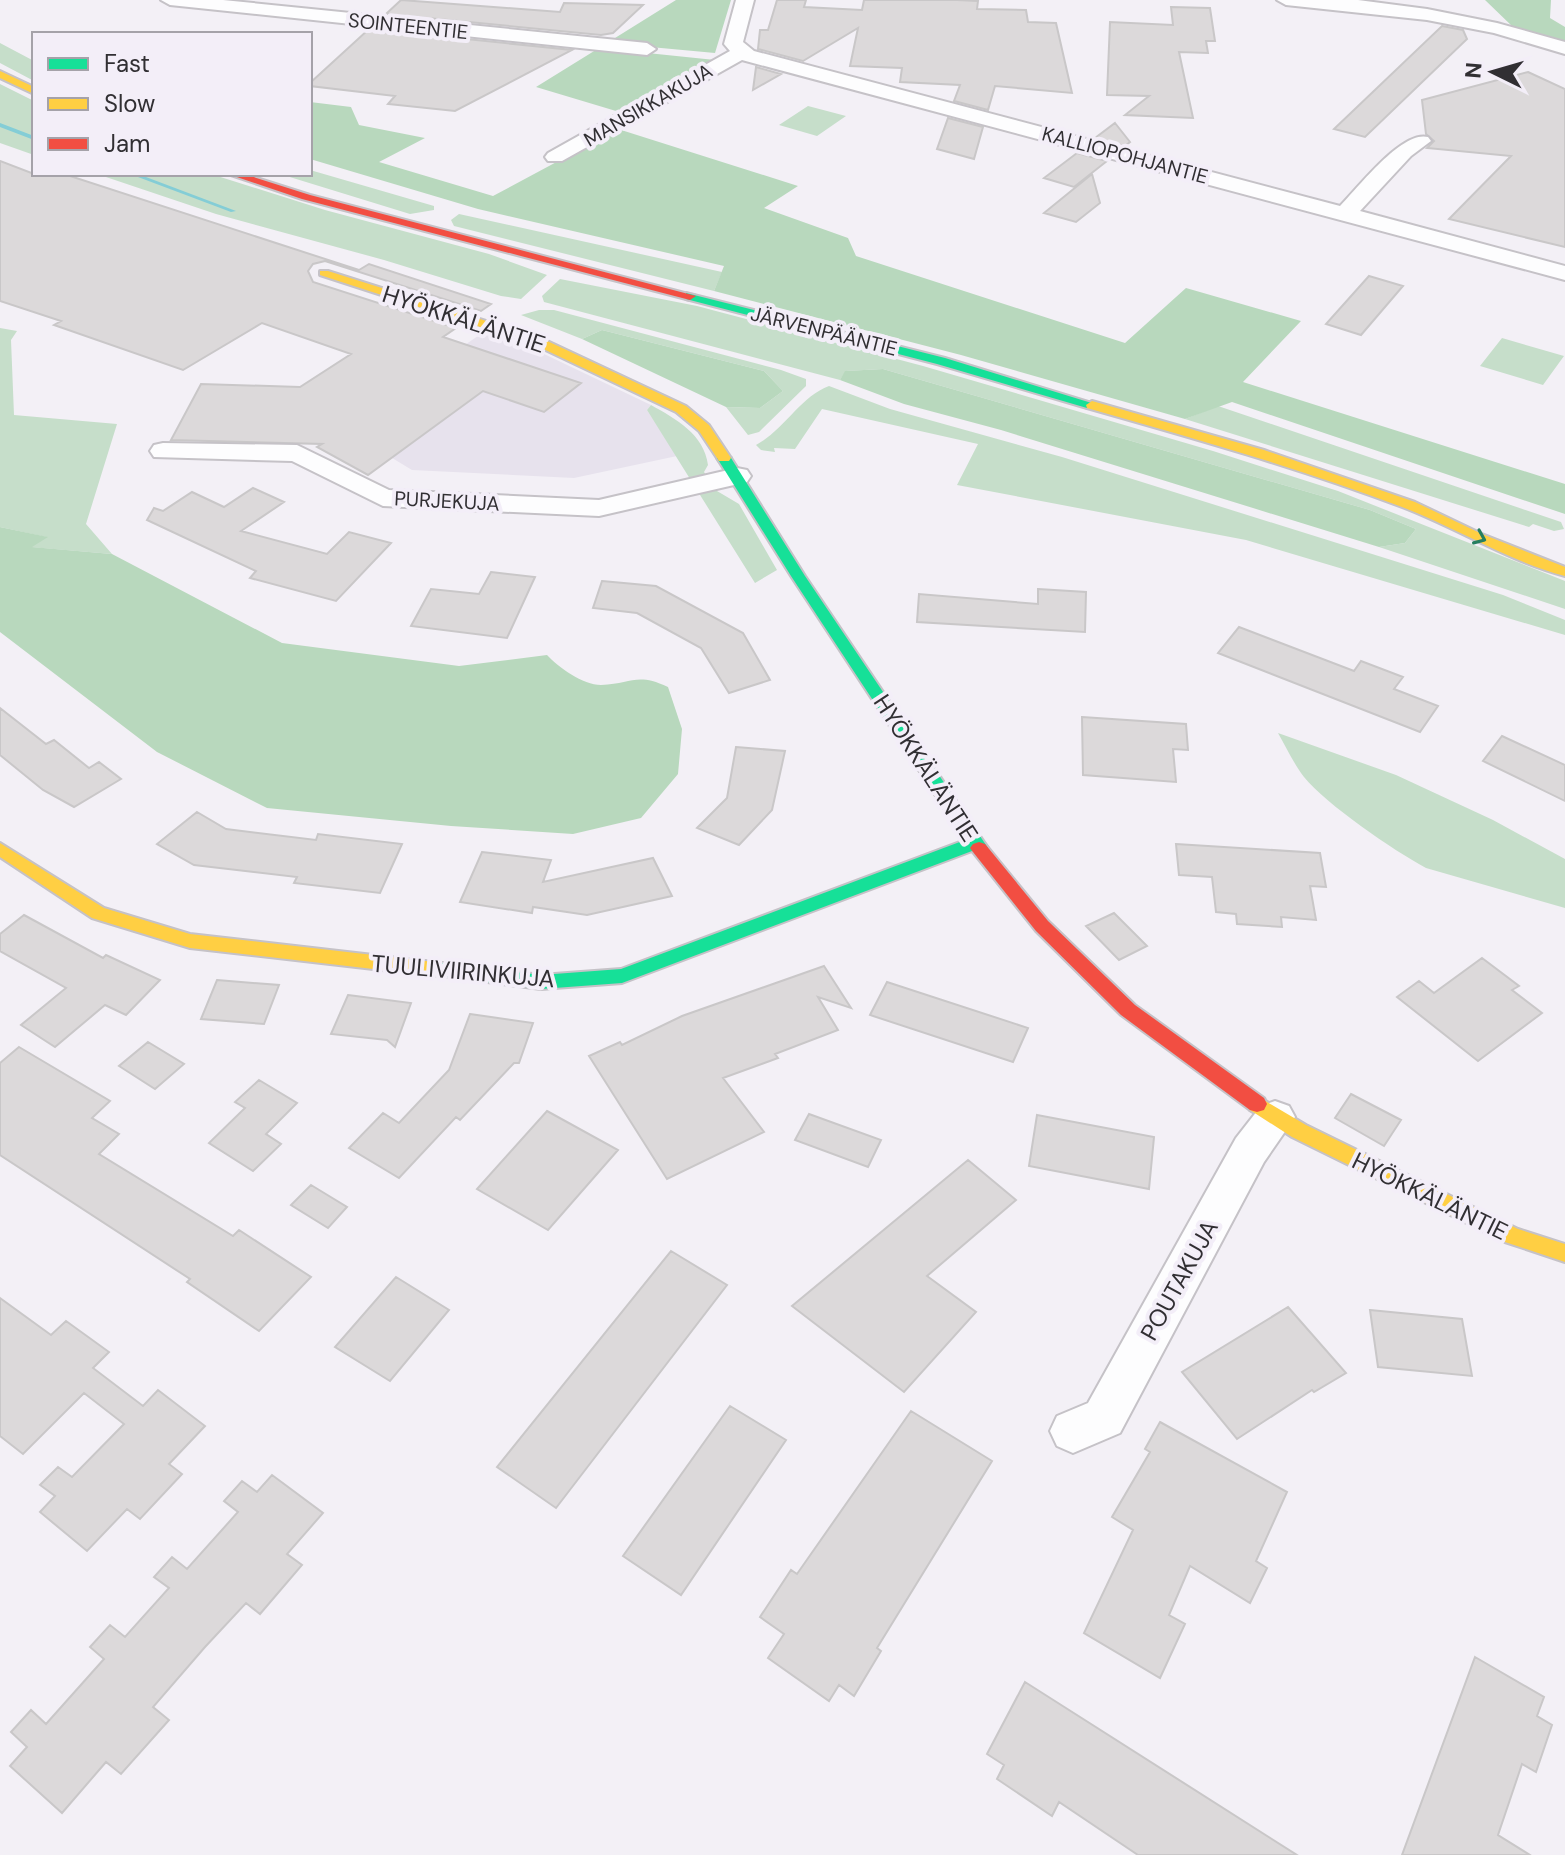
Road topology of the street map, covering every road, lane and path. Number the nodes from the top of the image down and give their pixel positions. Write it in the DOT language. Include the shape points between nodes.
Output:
graph roads {
  1 [pos="170,0"];
  2 [pos="745,0"];
  3 [pos="1286,0"];
  4 [pos="1387,4"];
  5 [pos="1565,48"];
  6 [pos="647,49"];
  7 [pos="740,53"];
  8 [pos="0,74"];
  9 [pos="32,90"];
  10 [pos="1421,141"];
  11 [pos="555,157"];
  12 [pos="239,176"];
  13 [pos="1345,214"];
  14 [pos="324,273"];
  15 [pos="1565,273"];
  16 [pos="163,451"];
  17 [pos="737,476"];
  18 [pos="1410,505"];
  19 [pos="1497,525"];
  20 [pos="1565,572"];
  21 [pos="975,843"];
  22 [pos="0,849"];
  23 [pos="1275,1117"];
  24 [pos="1565,1253"];
  25 [pos="1073,1431"];
  1 -- 6 [label="street, SOINTEENTIE"];
  2 -- 7 [label="street" via="733,44"];
  3 -- 4 [label="street"];
  4 -- 5 [label="street"];
  7 -- 11 [label="street, MANSIKKAKUJA"];
  7 -- 13 [label="street, KALLIOPOHJANTIE"];
  8 -- 9 [label="street"];
  10 -- 13 [label="street"];
  12 -- 18 [label="street, JÄRVENPÄÄNTIE" via="941,361 1259,453"];
  13 -- 15 [label="street, KALLIOPOHJANTIE"];
  14 -- 17 [label="street, HYÖKKÄLÄNTIE" via="539,342 681,409 704,428"];
  16 -- 17 [label="street, PURJEKUJA" via="297,453 383,498 599,508"];
  17 -- 21 [label="street, HYÖKKÄLÄNTIE"];
  18 -- 19 [label="street, JÄRVENPÄÄNTIE"];
  18 -- 20 [label="street, JÄRVENPÄÄNTIE, one-way"];
  21 -- 22 [label="street, TUULIVIIRINKUJA" via="622,976 541,982 190,941 98,913"];
  21 -- 23 [label="street, HYÖKKÄLÄNTIE" via="1042,926 1128,1010"];
  23 -- 24 [label="street, HYÖKKÄLÄNTIE" via="1485,1223"];
  23 -- 25 [label="street, POUTAKUJA" via="1250,1150 1104,1418"];
}
